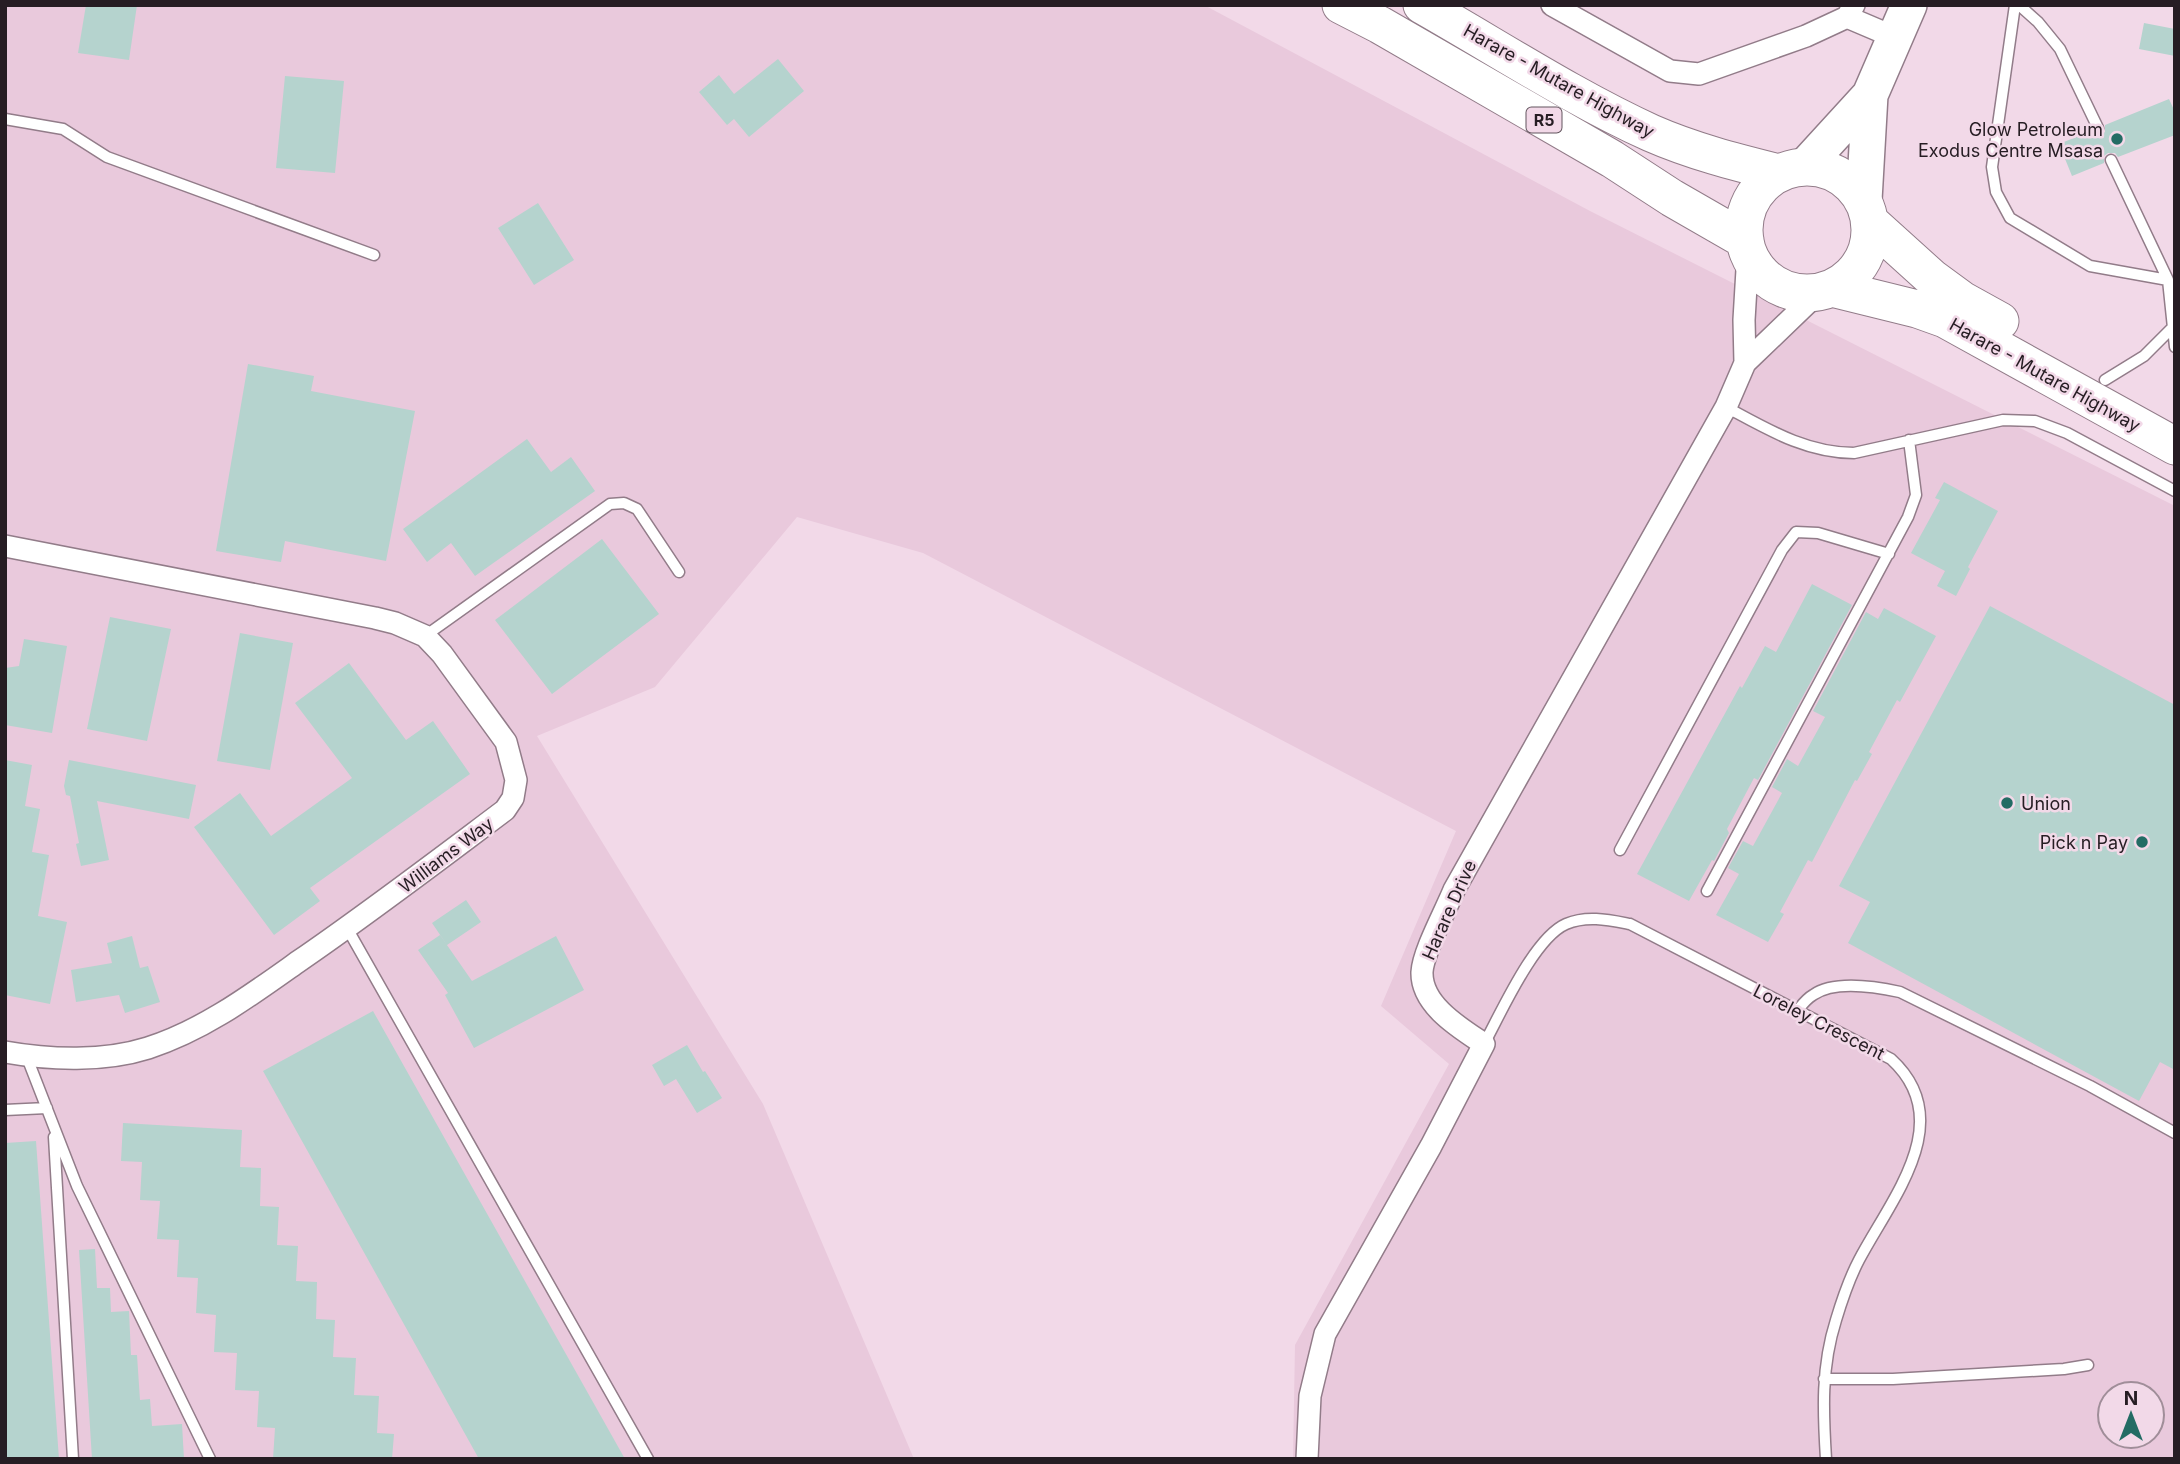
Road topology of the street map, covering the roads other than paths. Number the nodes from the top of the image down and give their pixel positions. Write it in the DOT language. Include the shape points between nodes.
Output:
graph roads {
  1 [pos="1341,5"];
  2 [pos="1422,5"];
  3 [pos="1552,5"];
  4 [pos="1909,5"];
  5 [pos="2017,5"];
  6 [pos="1850,11"];
  7 [pos="1894,37"];
  8 [pos="1870,95"];
  9 [pos="5,119"];
  10 [pos="2098,128"];
  11 [pos="2111,160"];
  12 [pos="1792,169"];
  13 [pos="1867,211"];
  14 [pos="1746,247"];
  15 [pos="374,255"];
  16 [pos="2168,280"];
  17 [pos="1826,290"];
  18 [pos="2171,329"];
  19 [pos="2175,347"];
  20 [pos="1745,363"];
  21 [pos="2105,380"];
  22 [pos="1726,407"];
  23 [pos="2175,418"];
  24 [pos="1909,440"];
  25 [pos="2175,446"];
  26 [pos="2175,491"];
  27 [pos="5,546"];
  28 [pos="1889,554"];
  29 [pos="680,572"];
  30 [pos="425,636"];
  31 [pos="1620,850"];
  32 [pos="1707,891"];
  33 [pos="347,928"];
  34 [pos="1797,1011"];
  35 [pos="1484,1044"];
  36 [pos="16,1054"];
  37 [pos="47,1108"];
  38 [pos="5,1110"];
  39 [pos="54,1127"];
  40 [pos="2175,1133"];
  41 [pos="2088,1365"];
  42 [pos="1824,1379"];
  43 [pos="73,1459"];
  44 [pos="211,1459"];
  45 [pos="648,1459"];
  46 [pos="1307,1459"];
  47 [pos="1826,1459"];
  1 -- 14 [label="highway, R5" via="1612,159"];
  2 -- 12 [label="highway, Harare - Mutare Highway / R5" via="1651,133 1706,155"];
  3 -- 6 [label="street" via="1681,74 1699,74 1806,36"];
  4 -- 7 [label="main road"];
  5 -- 10 [label="lane" via="2060,49"];
  5 -- 16 [label="lane" via="1992,167 1996,192 2010,218 2090,266"];
  6 -- 7 [label="street"];
  7 -- 8 [label="main road"];
  8 -- 12 [label="main road"];
  8 -- 13 [label="main road"];
  9 -- 15 [label="lane" via="63,129 107,157"];
  11 -- 16 [label="lane"];
  12 -- 13 [label="highway, R5" via="1818,166 1843,178 1855,188"];
  12 -- 14 [label="highway" via="1763,185 1751,201 1745,220"];
  13 -- 17 [label="highway" via="1870,238 1862,261 1846,279"];
  13 -- 21 [label="highway, Harare - Mutare Highway / R5" via="1932,278 1962,300"];
  14 -- 17 [label="highway, R5" via="1760,272 1777,285 1798,292"];
  14 -- 20 [label="street, Harare Drive"];
  16 -- 18 [label="lane"];
  17 -- 20 [label="street, Harare Drive"];
  17 -- 25 [label="highway, Harare - Mutare Highway / R5" via="1945,319"];
  18 -- 19 [label="lane"];
  18 -- 21 [label="lane" via="2144,356"];
  20 -- 22 [label="street, Harare Drive"];
  21 -- 23 [label="highway, Harare - Mutare Highway / R5"];
  22 -- 24 [label="lane" via="1793,442 1838,453"];
  22 -- 35 [label="street, Harare Drive" via="1454,890 1424,962 1424,985 1434,1003 1453,1024"];
  24 -- 26 [label="lane" via="2003,421 2035,421 2067,433"];
  24 -- 28 [label="lane" via="1916,495"];
  27 -- 30 [label="street, Williams Way" via="375,618"];
  28 -- 31 [label="lane" via="1818,533 1796,532 1782,550"];
  28 -- 32 [label="lane"];
  29 -- 30 [label="lane" via="637,509 624,503 610,504"];
  30 -- 33 [label="street, Williams Way" via="506,742 516,779 513,798 505,810"];
  33 -- 36 [label="street, Williams Way" via="227,1011 176,1038 113,1057"];
  33 -- 45 [label="lane"];
  34 -- 35 [label="lane, Loreley Crescent" via="1630,925 1586,919 1551,933 1535,952"];
  34 -- 40 [label="lane" via="1817,992 1842,987 1866,985 1900,992"];
  34 -- 42 [label="lane, Loreley Crescent" via="1891,1059 1913,1085 1920,1113 1920,1138 1912,1163 1848,1283"];
  35 -- 46 [label="street" via="1325,1334 1310,1396"];
  36 -- 37 [label="lane"];
  37 -- 38 [label="lane"];
  37 -- 39 [label="lane"];
  39 -- 43 [label="lane"];
  39 -- 44 [label="lane" via="77,1186"];
  41 -- 42 [label="lane" via="1893,1379"];
  42 -- 47 [label="lane, Loreley Crescent"];
}
